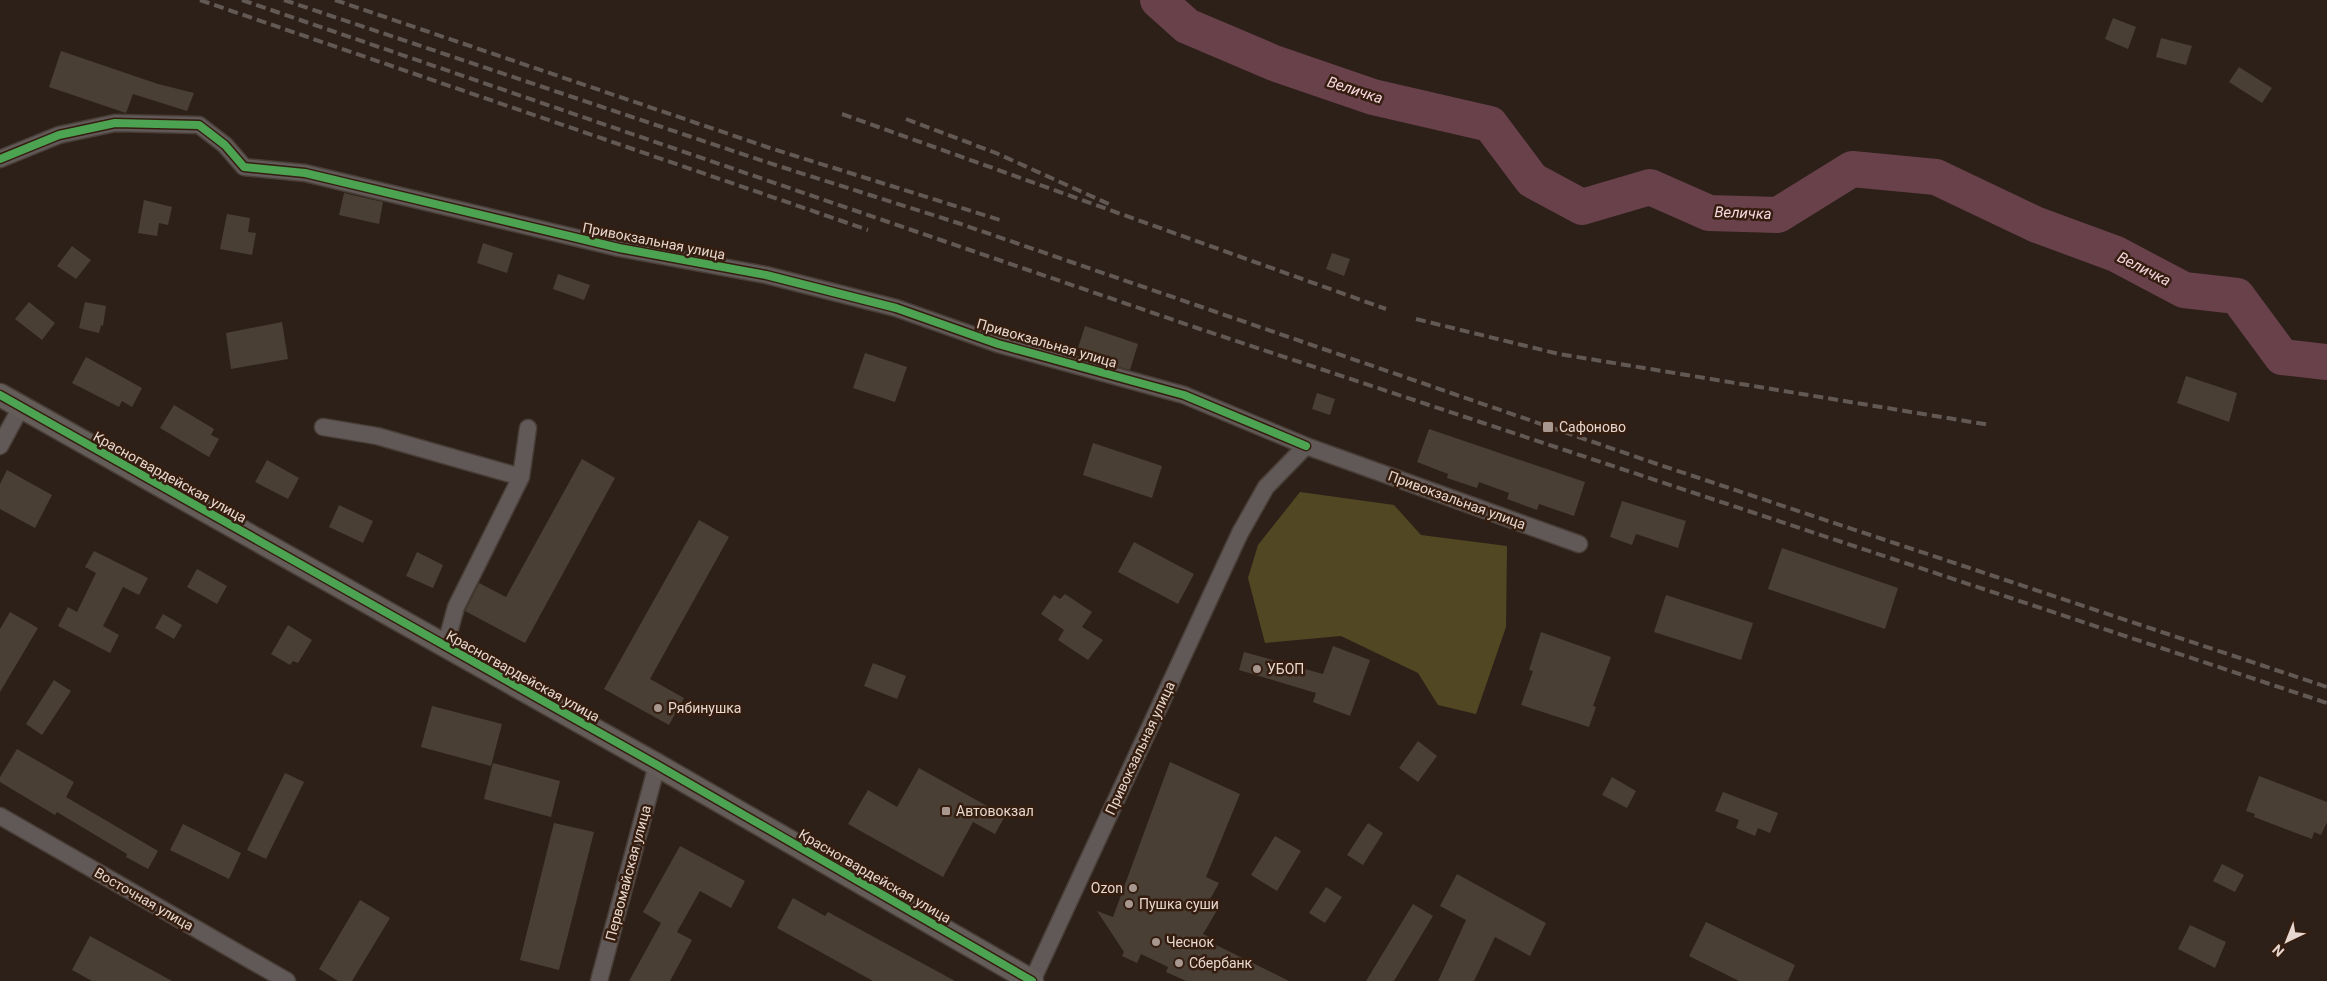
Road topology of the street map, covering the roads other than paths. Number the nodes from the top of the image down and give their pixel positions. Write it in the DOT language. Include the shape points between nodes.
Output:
graph roads {
  1 [pos="0,159"];
  2 [pos="0,395"];
  3 [pos="21,407"];
  4 [pos="323,427"];
  5 [pos="528,428"];
  6 [pos="0,446"];
  7 [pos="1306,446"];
  8 [pos="521,477"];
  9 [pos="1579,544"];
  10 [pos="445,646"];
  11 [pos="656,765"];
  12 [pos="0,816"];
  13 [pos="283,980"];
  14 [pos="599,981"];
  15 [pos="1032,981"];
  1 -- 7 [label="street, Привокзальная улица" via="60,135 115,123 199,125 225,145 244,167 305,173 619,248 766,275 896,308 998,344 1184,395"];
  2 -- 3 [label="street, Красногвардейская улица"];
  3 -- 6 [label="street"];
  3 -- 10 [label="street, Красногвардейская улица"];
  4 -- 8 [label="street" via="377,436"];
  5 -- 8 [label="street"];
  7 -- 9 [label="street, Привокзальная улица"];
  7 -- 15 [label="street, Привокзальная улица" via="1266,487 1240,533"];
  8 -- 10 [label="street" via="456,607"];
  10 -- 11 [label="street, Красногвардейская улица"];
  11 -- 14 [label="street, Первомайская улица"];
  11 -- 15 [label="street, Красногвардейская улица"];
  12 -- 13 [label="street, Восточная улица"];
}
